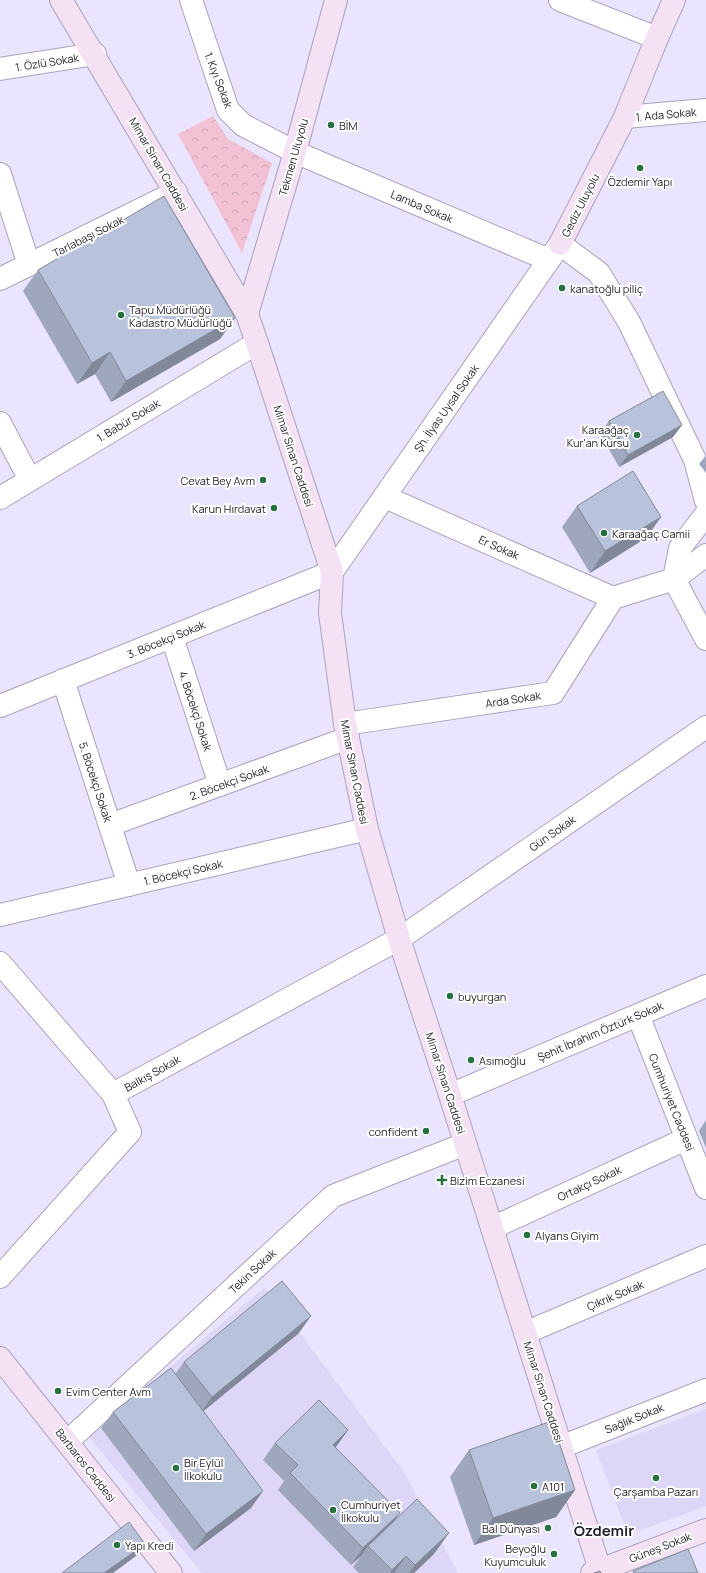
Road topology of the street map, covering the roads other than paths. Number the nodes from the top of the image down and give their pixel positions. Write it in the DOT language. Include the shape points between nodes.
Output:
graph roads {
  1 [pos="61,0"];
  2 [pos="191,0"];
  3 [pos="336,0"];
  4 [pos="560,0"];
  5 [pos="674,0"];
  6 [pos="657,38"];
  7 [pos="95,54"];
  8 [pos="0,69"];
  9 [pos="706,110"];
  10 [pos="625,117"];
  11 [pos="295,152"];
  12 [pos="0,174"];
  13 [pos="176,192"];
  14 [pos="554,252"];
  15 [pos="30,265"];
  16 [pos="0,279"];
  17 [pos="247,314"];
  18 [pos="257,343"];
  19 [pos="0,423"];
  20 [pos="30,480"];
  21 [pos="385,496"];
  22 [pos="0,498"];
  23 [pos="706,501"];
  24 [pos="706,514"];
  25 [pos="706,555"];
  26 [pos="332,572"];
  27 [pos="674,579"];
  28 [pos="613,598"];
  29 [pos="172,636"];
  30 [pos="706,639"];
  31 [pos="63,680"];
  32 [pos="0,706"];
  33 [pos="706,727"];
  34 [pos="347,731"];
  35 [pos="220,785"];
  36 [pos="110,825"];
  37 [pos="367,829"];
  38 [pos="129,885"];
  39 [pos="0,915"];
  40 [pos="398,939"];
  41 [pos="0,964"];
  42 [pos="706,986"];
  43 [pos="638,1015"];
  44 [pos="113,1094"];
  45 [pos="450,1095"];
  46 [pos="686,1139"];
  47 [pos="465,1144"];
  48 [pos="706,1188"];
  49 [pos="492,1228"];
  50 [pos="706,1256"];
  51 [pos="0,1277"];
  52 [pos="525,1333"];
  53 [pos="0,1358"];
  54 [pos="706,1390"];
  55 [pos="67,1442"];
  56 [pos="561,1447"];
  57 [pos="706,1530"];
  58 [pos="598,1572"];
  59 [pos="171,1573"];
  1 -- 7 [label="street, Mimar Sinan Caddesi"];
  2 -- 11 [label="street, 1. Kıyı Sokak" via="228,110 243,125"];
  3 -- 11 [label="street, Tekmen Uluyolu"];
  4 -- 6 [label="street"];
  5 -- 6 [label="street, Gediz Uluyolu"];
  6 -- 10 [label="street, Gediz Uluyolu"];
  7 -- 8 [label="street, 1. Özlü Sokak"];
  7 -- 13 [label="street, Mimar Sinan Caddesi"];
  9 -- 10 [label="street, 1. Ada Sokak"];
  10 -- 14 [label="street, Gediz Uluyolu"];
  11 -- 14 [label="street, Lamba Sokak"];
  11 -- 17 [label="street, Tekmen Uluyolu"];
  12 -- 15 [label="street"];
  13 -- 15 [label="street, Tarlabaşı Sokak"];
  13 -- 17 [label="street, Mimar Sinan Caddesi"];
  14 -- 21 [label="street, Şh. İlyas Uysal Sokak"];
  14 -- 23 [label="street, Gediz Uluyolu" via="599,273 629,322 694,460"];
  15 -- 16 [label="street, Tarlabaşı Sokak"];
  17 -- 18 [label="street, Mimar Sinan Caddesi"];
  18 -- 20 [label="street, 1. Babür Sokak"];
  18 -- 26 [label="street, Mimar Sinan Caddesi"];
  19 -- 20 [label="street"];
  20 -- 22 [label="street, 1. Babür Sokak"];
  21 -- 26 [label="street, Şh. İlyas Uysal Sokak"];
  21 -- 28 [label="street, Er Sokak"];
  24 -- 27 [label="street" via="680,548"];
  25 -- 27 [label="street"];
  26 -- 29 [label="street, 3. Böcekçi Sokak"];
  26 -- 34 [label="street, Mimar Sinan Caddesi" via="330,613"];
  27 -- 28 [label="street"];
  27 -- 30 [label="street"];
  28 -- 34 [label="street, Arda Sokak" via="553,693"];
  29 -- 31 [label="street, 3. Böcekçi Sokak"];
  29 -- 35 [label="street, 4. Böcekçi Sokak"];
  31 -- 32 [label="street, 3. Böcekçi Sokak"];
  31 -- 36 [label="street, 5. Böcekçi Sokak"];
  33 -- 40 [label="street, Gün Sokak"];
  34 -- 35 [label="street, 2. Böcekçi Sokak"];
  34 -- 37 [label="street, Mimar Sinan Caddesi"];
  35 -- 36 [label="street, 2. Böcekçi Sokak"];
  36 -- 38 [label="street, 5. Böcekçi Sokak"];
  37 -- 38 [label="street, 1. Böcekçi Sokak"];
  37 -- 40 [label="street, Mimar Sinan Caddesi"];
  38 -- 39 [label="street, 1. Böcekçi Sokak"];
  40 -- 44 [label="street, Balkış Sokak"];
  40 -- 45 [label="street, Mimar Sinan Caddesi"];
  41 -- 44 [label="street"];
  42 -- 43 [label="street, Şehit İbrahim Öztürk Sokak"];
  43 -- 45 [label="street, Şehit İbrahim Öztürk Sokak"];
  43 -- 46 [label="street, Cumhuriyet Caddesi"];
  44 -- 51 [label="street, Balkış Sokak" via="130,1132"];
  45 -- 47 [label="street, Mimar Sinan Caddesi"];
  46 -- 48 [label="street, Cumhuriyet Caddesi"];
  46 -- 49 [label="street, Ortakçı Sokak"];
  47 -- 49 [label="street, Mimar Sinan Caddesi"];
  47 -- 55 [label="street, Tekin Sokak" via="333,1196"];
  49 -- 52 [label="street, Mimar Sinan Caddesi"];
  50 -- 52 [label="street, Çıkrık Sokak"];
  52 -- 56 [label="street, Mimar Sinan Caddesi"];
  53 -- 55 [label="street, Barbaros Caddesi"];
  54 -- 56 [label="street, Sağlık Sokak"];
  55 -- 59 [label="street, Barbaros Caddesi"];
  56 -- 58 [label="street, Mimar Sinan Caddesi"];
  57 -- 58 [label="street, Güneş Sokak"];
}
